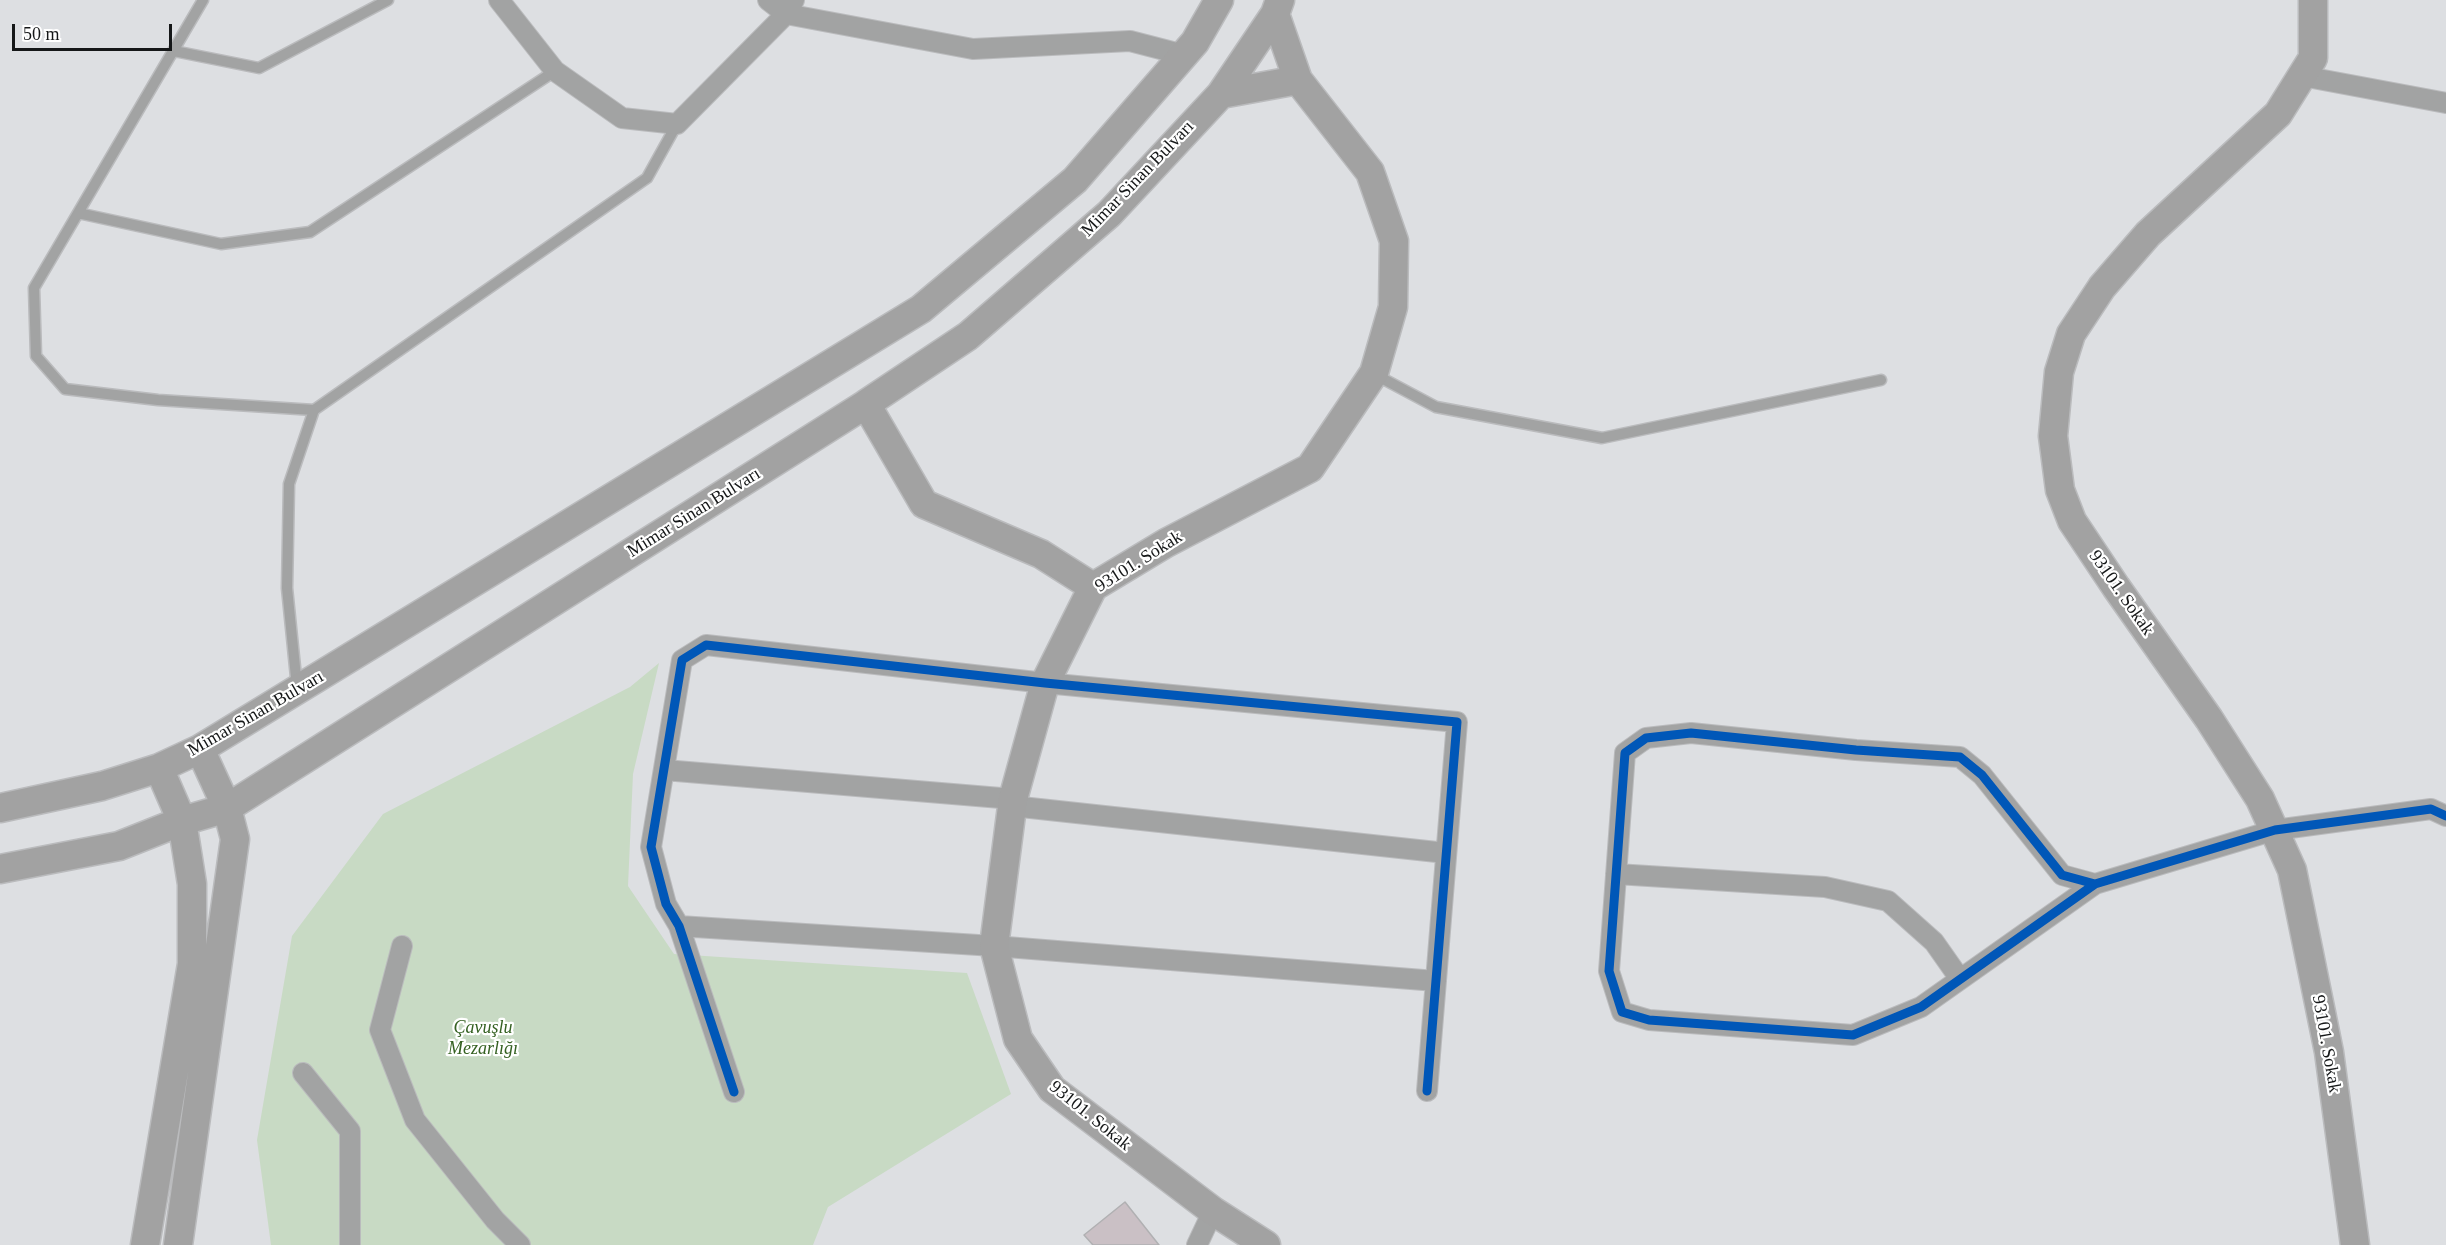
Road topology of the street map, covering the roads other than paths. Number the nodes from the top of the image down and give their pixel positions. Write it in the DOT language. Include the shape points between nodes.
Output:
graph roads {
  1 [pos="203,0"];
  2 [pos="388,0"];
  3 [pos="499,0"];
  4 [pos="768,0"];
  5 [pos="1219,0"];
  6 [pos="2313,0"];
  7 [pos="790,7"];
  8 [pos="1278,7"];
  9 [pos="174,51"];
  10 [pos="1184,55"];
  11 [pos="555,71"];
  12 [pos="2302,76"];
  13 [pos="1298,80"];
  14 [pos="1221,94"];
  15 [pos="2446,104"];
  16 [pos="677,124"];
  17 [pos="78,213"];
  18 [pos="1374,374"];
  19 [pos="1881,380"];
  20 [pos="866,404"];
  21 [pos="314,410"];
  22 [pos="1093,586"];
  23 [pos="1045,683"];
  24 [pos="297,691"];
  25 [pos="200,750"];
  26 [pos="159,768"];
  27 [pos="664,770"];
  28 [pos="1013,802"];
  29 [pos="0,808"];
  30 [pos="227,808"];
  31 [pos="2446,816"];
  32 [pos="182,821"];
  33 [pos="2275,830"];
  34 [pos="1446,853"];
  35 [pos="0,869"];
  36 [pos="1616,874"];
  37 [pos="2095,884"];
  38 [pos="679,926"];
  39 [pos="402,946"];
  40 [pos="994,946"];
  41 [pos="1960,979"];
  42 [pos="1436,981"];
  43 [pos="303,1073"];
  44 [pos="1427,1091"];
  45 [pos="734,1092"];
  46 [pos="1213,1211"];
  47 [pos="2354,1242"];
  48 [pos="145,1245"];
  49 [pos="178,1245"];
  50 [pos="350,1245"];
  51 [pos="520,1245"];
  52 [pos="1197,1245"];
  53 [pos="1266,1245"];
  1 -- 9 [label="lane"];
  2 -- 9 [label="lane" via="259,68"];
  3 -- 11 [label="street"];
  4 -- 7 [label="street"];
  5 -- 10 [label="main road, Mimar Sinan Bulvarı" via="1196,42"];
  6 -- 12 [label="main road, 93101. Sokak" via="2313,58"];
  7 -- 10 [label="street" via="973,49 1130,41"];
  7 -- 16 [label="street"];
  8 -- 13 [label="main road, 93101. Sokak"];
  8 -- 14 [label="main road, Mimar Sinan Bulvarı"];
  9 -- 17 [label="lane"];
  10 -- 24 [label="main road, Mimar Sinan Bulvarı" via="1075,180 921,309"];
  11 -- 16 [label="street" via="622,118"];
  11 -- 17 [label="lane" via="310,232 221,244"];
  12 -- 15 [label="street"];
  12 -- 33 [label="main road, 93101. Sokak" via="2278,114 2148,234 2102,287 2071,334 2059,372 2053,436 2060,490 2072,521 2209,718"];
  13 -- 14 [label="main road"];
  13 -- 18 [label="main road, 93101. Sokak" via="1370,172 1394,241 1394,307"];
  14 -- 20 [label="main road, Mimar Sinan Bulvarı" via="1100,222 968,336"];
  16 -- 21 [label="lane" via="647,178"];
  17 -- 21 [label="lane" via="34,288 36,356 65,389 158,400"];
  18 -- 19 [label="lane" via="1436,407 1602,438"];
  18 -- 22 [label="main road, 93101. Sokak" via="1310,468"];
  20 -- 22 [label="main road" via="924,504 1041,554"];
  20 -- 30 [label="main road, Mimar Sinan Bulvarı"];
  21 -- 24 [label="lane" via="289,484 286,588"];
  22 -- 23 [label="main road, 93101. Sokak"];
  23 -- 27 [label="street" via="706,645 682,660"];
  23 -- 28 [label="main road, 93101. Sokak"];
  23 -- 34 [label="street" via="1457,722"];
  24 -- 25 [label="main road, Mimar Sinan Bulvarı"];
  25 -- 26 [label="main road, Mimar Sinan Bulvarı"];
  25 -- 30 [label="main road"];
  26 -- 29 [label="main road, Mimar Sinan Bulvarı" via="102,786"];
  26 -- 32 [label="main road"];
  27 -- 28 [label="street"];
  27 -- 38 [label="street" via="651,847 666,904"];
  28 -- 34 [label="street"];
  28 -- 40 [label="main road, 93101. Sokak"];
  30 -- 32 [label="main road, Mimar Sinan Bulvarı"];
  30 -- 49 [label="main road" via="235,839"];
  31 -- 33 [label="street" via="2431,810"];
  32 -- 35 [label="main road, Mimar Sinan Bulvarı" via="119,846"];
  32 -- 48 [label="main road" via="192,884 192,964"];
  33 -- 37 [label="street"];
  33 -- 47 [label="main road, 93101. Sokak" via="2292,870 2329,1052"];
  34 -- 42 [label="street"];
  36 -- 37 [label="street" via="1625,753 1646,738 1691,733 1960,757 1982,775 2062,875"];
  36 -- 41 [label="street" via="1825,887 1888,901 1934,942"];
  36 -- 41 [label="street" via="1609,971 1622,1012 1649,1020 1853,1035 1921,1007"];
  37 -- 41 [label="street"];
  38 -- 40 [label="street"];
  38 -- 45 [label="street"];
  39 -- 51 [label="street" via="380,1030 415,1120 495,1220"];
  40 -- 42 [label="street"];
  40 -- 46 [label="main road, 93101. Sokak" via="1018,1039 1052,1089"];
  42 -- 44 [label="street"];
  43 -- 50 [label="street" via="350,1131"];
  46 -- 52 [label="street"];
  46 -- 53 [label="main road, 93101. Sokak"];
}
